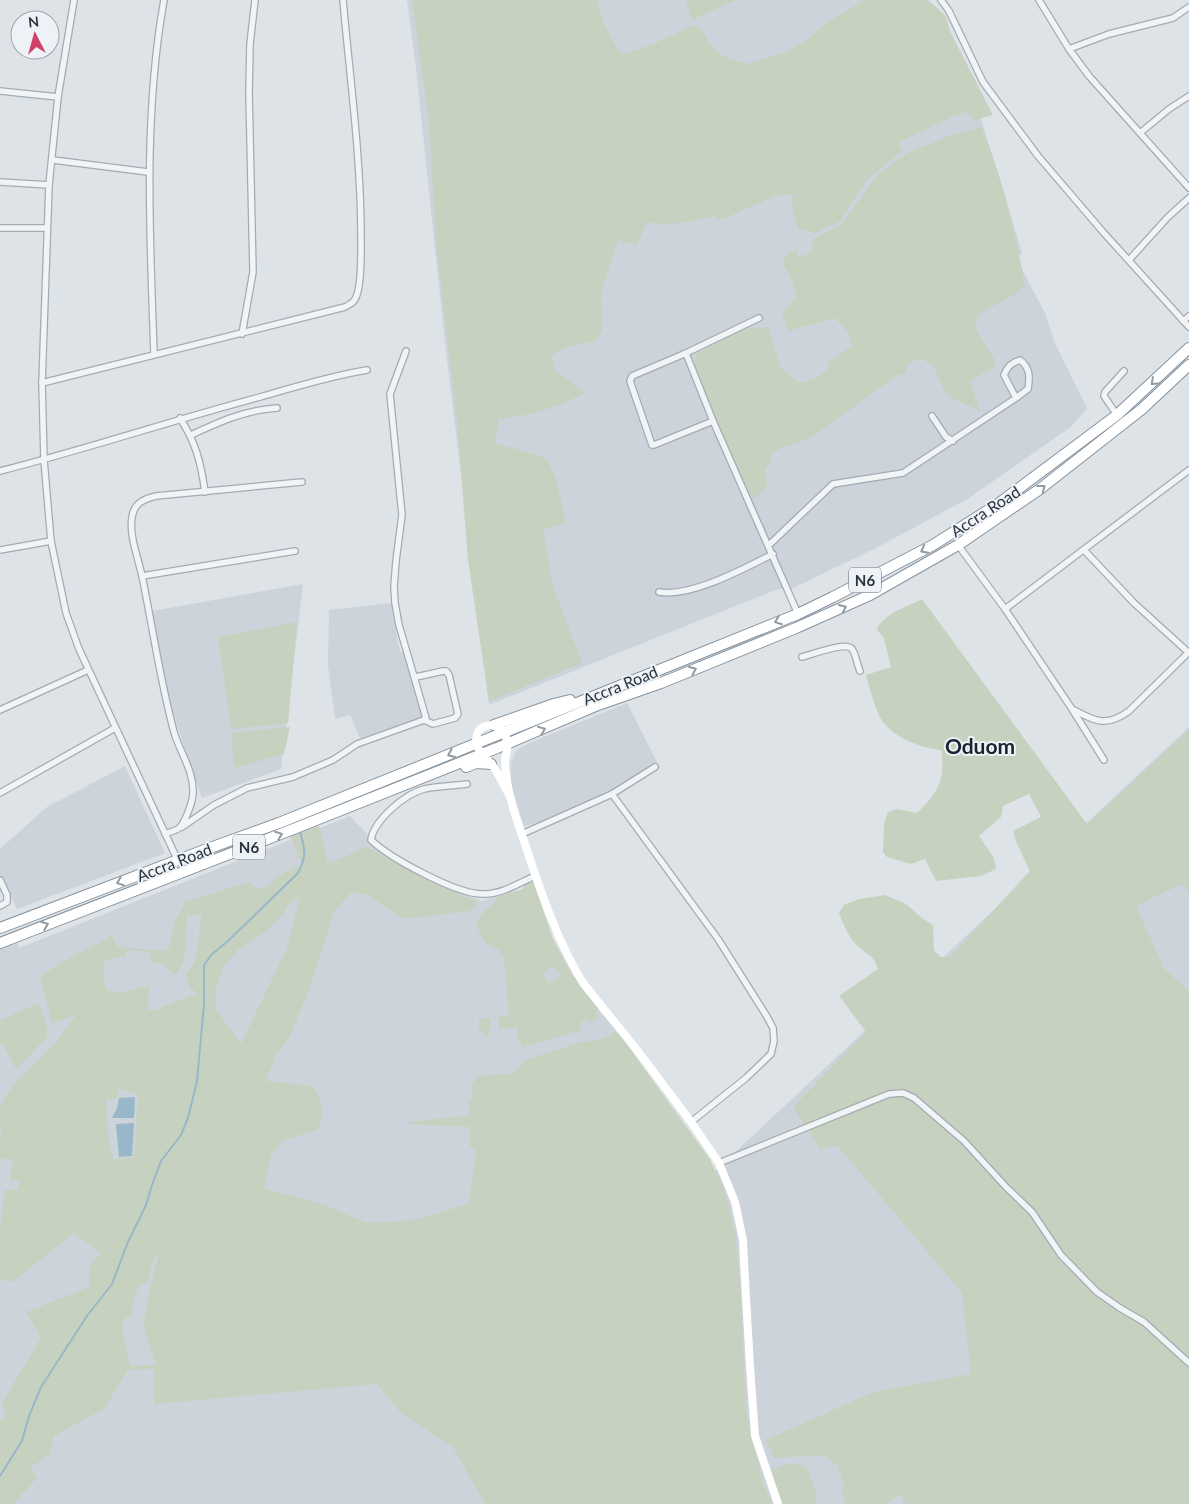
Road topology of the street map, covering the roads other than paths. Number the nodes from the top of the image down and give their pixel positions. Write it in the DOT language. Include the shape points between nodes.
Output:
graph roads {
  1 [pos="74,0"];
  2 [pos="164,0"];
  3 [pos="255,0"];
  4 [pos="343,0"];
  5 [pos="941,0"];
  6 [pos="1039,0"];
  7 [pos="1189,7"];
  8 [pos="1069,49"];
  9 [pos="0,91"];
  10 [pos="58,96"];
  11 [pos="1189,96"];
  12 [pos="1140,133"];
  13 [pos="53,160"];
  14 [pos="148,172"];
  15 [pos="0,182"];
  16 [pos="50,185"];
  17 [pos="1189,188"];
  18 [pos="1189,198"];
  19 [pos="0,228"];
  20 [pos="47,228"];
  21 [pos="1129,260"];
  22 [pos="1189,316"];
  23 [pos="759,318"];
  24 [pos="1183,320"];
  25 [pos="1189,327"];
  26 [pos="242,334"];
  27 [pos="1189,348"];
  28 [pos="406,351"];
  29 [pos="154,354"];
  30 [pos="684,354"];
  31 [pos="1189,365"];
  32 [pos="366,370"];
  33 [pos="1124,371"];
  34 [pos="42,383"];
  35 [pos="1016,398"];
  36 [pos="277,408"];
  37 [pos="1117,415"];
  38 [pos="932,416"];
  39 [pos="180,418"];
  40 [pos="714,421"];
  41 [pos="191,435"];
  42 [pos="953,441"];
  43 [pos="44,460"];
  44 [pos="0,471"];
  45 [pos="1188,474"];
  46 [pos="302,482"];
  47 [pos="205,492"];
  48 [pos="51,541"];
  49 [pos="769,545"];
  50 [pos="958,545"];
  51 [pos="0,550"];
  52 [pos="295,550"];
  53 [pos="1084,550"];
  54 [pos="773,554"];
  55 [pos="142,576"];
  56 [pos="659,592"];
  57 [pos="1004,609"];
  58 [pos="798,614"];
  59 [pos="1189,652"];
  60 [pos="802,657"];
  61 [pos="88,670"];
  62 [pos="860,672"];
  63 [pos="416,678"];
  64 [pos="598,694"];
  65 [pos="1072,709"];
  66 [pos="0,710"];
  67 [pos="424,720"];
  68 [pos="494,725"];
  69 [pos="115,728"];
  70 [pos="504,732"];
  71 [pos="476,743"];
  72 [pos="508,744"];
  73 [pos="482,754"];
  74 [pos="1104,760"];
  75 [pos="491,764"];
  76 [pos="655,767"];
  77 [pos="410,782"];
  78 [pos="467,784"];
  79 [pos="0,793"];
  80 [pos="612,794"];
  81 [pos="511,799"];
  82 [pos="180,828"];
  83 [pos="165,834"];
  84 [pos="522,834"];
  85 [pos="178,861"];
  86 [pos="535,876"];
  87 [pos="0,880"];
  88 [pos="0,906"];
  89 [pos="0,928"];
  90 [pos="0,943"];
  91 [pos="691,1122"];
  92 [pos="719,1163"];
  93 [pos="1189,1363"];
  94 [pos="778,1504"];
  1 -- 10 [label="street"];
  2 -- 14 [label="street" via="159,23"];
  3 -- 26 [label="street" via="249,93 253,272"];
  4 -- 26 [label="street" via="361,199 357,296 345,307"];
  5 -- 21 [label="street" via="983,82 1016,130"];
  6 -- 8 [label="street"];
  7 -- 8 [label="street" via="1173,18 1109,34"];
  8 -- 12 [label="street"];
  9 -- 10 [label="street"];
  10 -- 13 [label="street"];
  11 -- 12 [label="street"];
  12 -- 17 [label="street"];
  13 -- 14 [label="street"];
  13 -- 16 [label="street"];
  14 -- 29 [label="street"];
  15 -- 16 [label="street"];
  16 -- 20 [label="street"];
  18 -- 21 [label="street"];
  19 -- 20 [label="street"];
  20 -- 34 [label="street"];
  21 -- 24 [label="street"];
  22 -- 24 [label="street"];
  23 -- 30 [label="street"];
  24 -- 25 [label="street"];
  26 -- 29 [label="street"];
  27 -- 37 [label="highway, Accra Road / N6, one-way"];
  28 -- 63 [label="street" via="390,394 402,515 394,586 399,625"];
  29 -- 34 [label="street"];
  30 -- 40 [label="street"];
  30 -- 40 [label="street" via="632,376 630,381 650,442 654,446"];
  50 -- 31 [label="highway, Accra Road / N6, one-way" via="1101,442"];
  32 -- 39 [label="street"];
  33 -- 37 [label="street" via="1104,396"];
  34 -- 43 [label="street"];
  35 -- 35 [label="street" via="1028,389 1030,375 1020,360 1012,362 1004,375"];
  35 -- 42 [label="street"];
  36 -- 41 [label="street" via="244,413"];
  37 -- 58 [label="highway, Accra Road / N6, one-way" via="976,519 905,560"];
  38 -- 42 [label="street" via="946,437"];
  39 -- 41 [label="street"];
  39 -- 43 [label="street"];
  40 -- 49 [label="street"];
  41 -- 47 [label="street" via="200,461"];
  42 -- 49 [label="street" via="903,473 832,484"];
  43 -- 44 [label="street"];
  43 -- 48 [label="street"];
  45 -- 53 [label="street" via="1122,519"];
  46 -- 47 [label="street"];
  47 -- 55 [label="street" via="156,496 135,507 133,539"];
  48 -- 51 [label="street"];
  48 -- 61 [label="street" via="66,613"];
  49 -- 54 [label="street"];
  50 -- 57 [label="street"];
  72 -- 50 [label="highway, Accra Road / N6, one-way" via="833,612"];
  52 -- 55 [label="street"];
  53 -- 57 [label="street"];
  53 -- 59 [label="street" via="1134,603"];
  54 -- 56 [label="street" via="705,585 668,594"];
  54 -- 58 [label="street"];
  55 -- 82 [label="street" via="163,690 179,748 192,776 193,795"];
  57 -- 65 [label="street"];
  58 -- 64 [label="highway, Accra Road / N6, one-way"];
  59 -- 65 [label="street" via="1120,718 1099,722"];
  60 -- 62 [label="street" via="847,646 852,648"];
  61 -- 66 [label="street"];
  61 -- 69 [label="street"];
  63 -- 67 [label="street"];
  63 -- 67 [label="street" via="446,671 458,714 455,718 433,724"];
  64 -- 68 [label="highway" via="554,704"];
  64 -- 70 [label="highway, Accra Road / N6"];
  65 -- 74 [label="street"];
  67 -- 82 [label="street" via="357,744 333,760 293,777 247,788"];
  68 -- 70 [label="street"];
  68 -- 71 [label="street" via="480,730 476,734"];
  69 -- 79 [label="street"];
  69 -- 83 [label="street"];
  70 -- 71 [label="highway, Accra Road / N6"];
  70 -- 72 [label="street"];
  71 -- 73 [label="street"];
  71 -- 85 [label="highway, Accra Road / N6, one-way"];
  72 -- 73 [label="highway, Accra Road / N6"];
  72 -- 81 [label="street" via="505,763"];
  73 -- 75 [label="street"];
  73 -- 77 [label="highway, Accra Road / N6"];
  75 -- 77 [label="highway" via="476,763 424,782"];
  75 -- 81 [label="street"];
  76 -- 80 [label="street"];
  90 -- 77 [label="highway, Accra Road / N6, one-way"];
  78 -- 86 [label="street" via="422,789 408,796 382,818 372,832 371,840 434,878 476,894 502,891"];
  80 -- 84 [label="street"];
  80 -- 91 [label="street" via="718,939 773,1028 771,1054"];
  81 -- 84 [label="street"];
  82 -- 83 [label="street"];
  83 -- 85 [label="street"];
  84 -- 86 [label="street"];
  85 -- 89 [label="highway, Accra Road / N6, one-way"];
  86 -- 91 [label="street" via="566,953 583,983"];
  87 -- 88 [label="street" via="8,902"];
  91 -- 92 [label="street"];
  92 -- 93 [label="street" via="889,1094 903,1093 914,1098 964,1141 1032,1212 1061,1255 1097,1292 1144,1322"];
  92 -- 94 [label="street" via="734,1202 742,1240 756,1436"];
}
